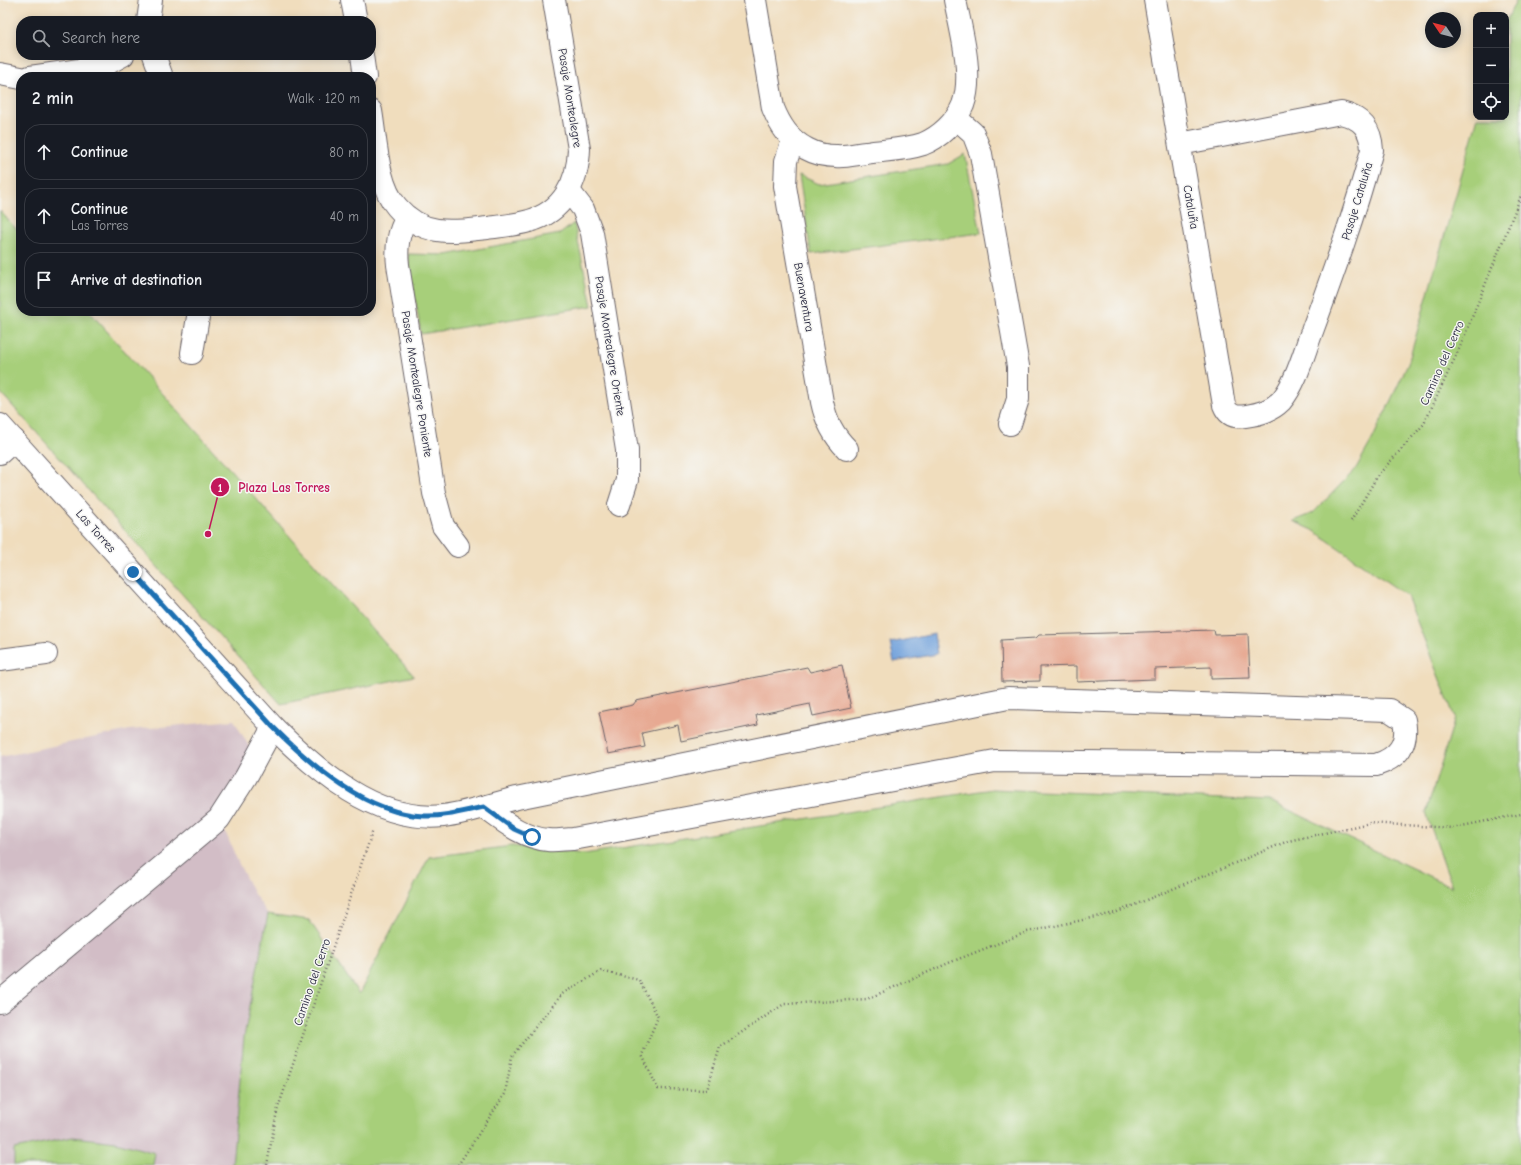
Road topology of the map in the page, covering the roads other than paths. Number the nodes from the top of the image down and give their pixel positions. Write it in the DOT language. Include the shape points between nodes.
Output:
graph roads {
  1 [pos="151,0"];
  2 [pos="352,0"];
  3 [pos="554,0"];
  4 [pos="755,0"];
  5 [pos="955,0"];
  6 [pos="1155,0"];
  7 [pos="149,16"];
  8 [pos="355,16"];
  9 [pos="114,60"];
  10 [pos="156,60"];
  11 [pos="363,60"];
  12 [pos="66,72"];
  13 [pos="160,72"];
  14 [pos="364,72"];
  15 [pos="0,74"];
  16 [pos="16,77"];
  17 [pos="956,118"];
  18 [pos="793,140"];
  19 [pos="376,141"];
  20 [pos="1180,144"];
  21 [pos="569,191"];
  22 [pos="407,217"];
  23 [pos="198,316"];
  24 [pos="192,353"];
  25 [pos="1229,414"];
  26 [pos="1010,424"];
  27 [pos="5,439"];
  28 [pos="847,449"];
  29 [pos="619,505"];
  30 [pos="458,546"];
  31 [pos="46,654"];
  32 [pos="0,660"];
  33 [pos="273,727"];
  34 [pos="484,807"];
  35 [pos="0,1002"];
  1 -- 7 [label="street"];
  2 -- 8 [label="street"];
  3 -- 21 [label="street, Pasaje Montealegre" via="579,149 576,178"];
  4 -- 18 [label="street" via="773,108 784,131"];
  5 -- 17 [label="street" via="968,77 965,98"];
  6 -- 20 [label="street, Cataluña"];
  9 -- 12 [label="street" via="101,67"];
  10 -- 13 [label="street"];
  11 -- 14 [label="street"];
  15 -- 16 [label="street"];
  17 -- 18 [label="street" via="936,137 910,147 838,156 822,155 806,149"];
  17 -- 26 [label="street" via="973,134 983,162 1018,366 1018,399"];
  18 -- 28 [label="street, Buenaventura" via="786,161 785,186 819,387 825,418 832,432"];
  19 -- 22 [label="street, Pasaje Montealegre" via="387,192"];
  20 -- 25 [label="street, Cataluña" via="1224,405"];
  20 -- 25 [label="street, Pasaje Cataluña" via="1341,113 1360,120 1371,138 1372,150 1345,241 1295,377 1281,401 1266,412 1240,417"];
  21 -- 22 [label="street, Pasaje Montealegre" via="552,210 528,222 452,232 421,226"];
  21 -- 29 [label="street, Pasaje Montealegre Oriente" via="583,209 592,233 626,443 627,480"];
  22 -- 30 [label="street, Pasaje Montealegre Poniente" via="398,238 398,265 434,493 443,526"];
  23 -- 24 [label="street"];
  27 -- 33 [label="street, Las Torres"];
  31 -- 32 [label="street"];
  33 -- 34 [label="street, Las Torres" via="295,749 348,790 390,811 443,816"];
  33 -- 35 [label="street" via="246,777 219,819"];
  34 -- 34 [label="street, Las Torres" via="514,829 532,837 548,840 573,839 995,761 1376,765 1390,761 1400,751 1406,729 1404,720 1389,710 1008,698 517,798"];
}
